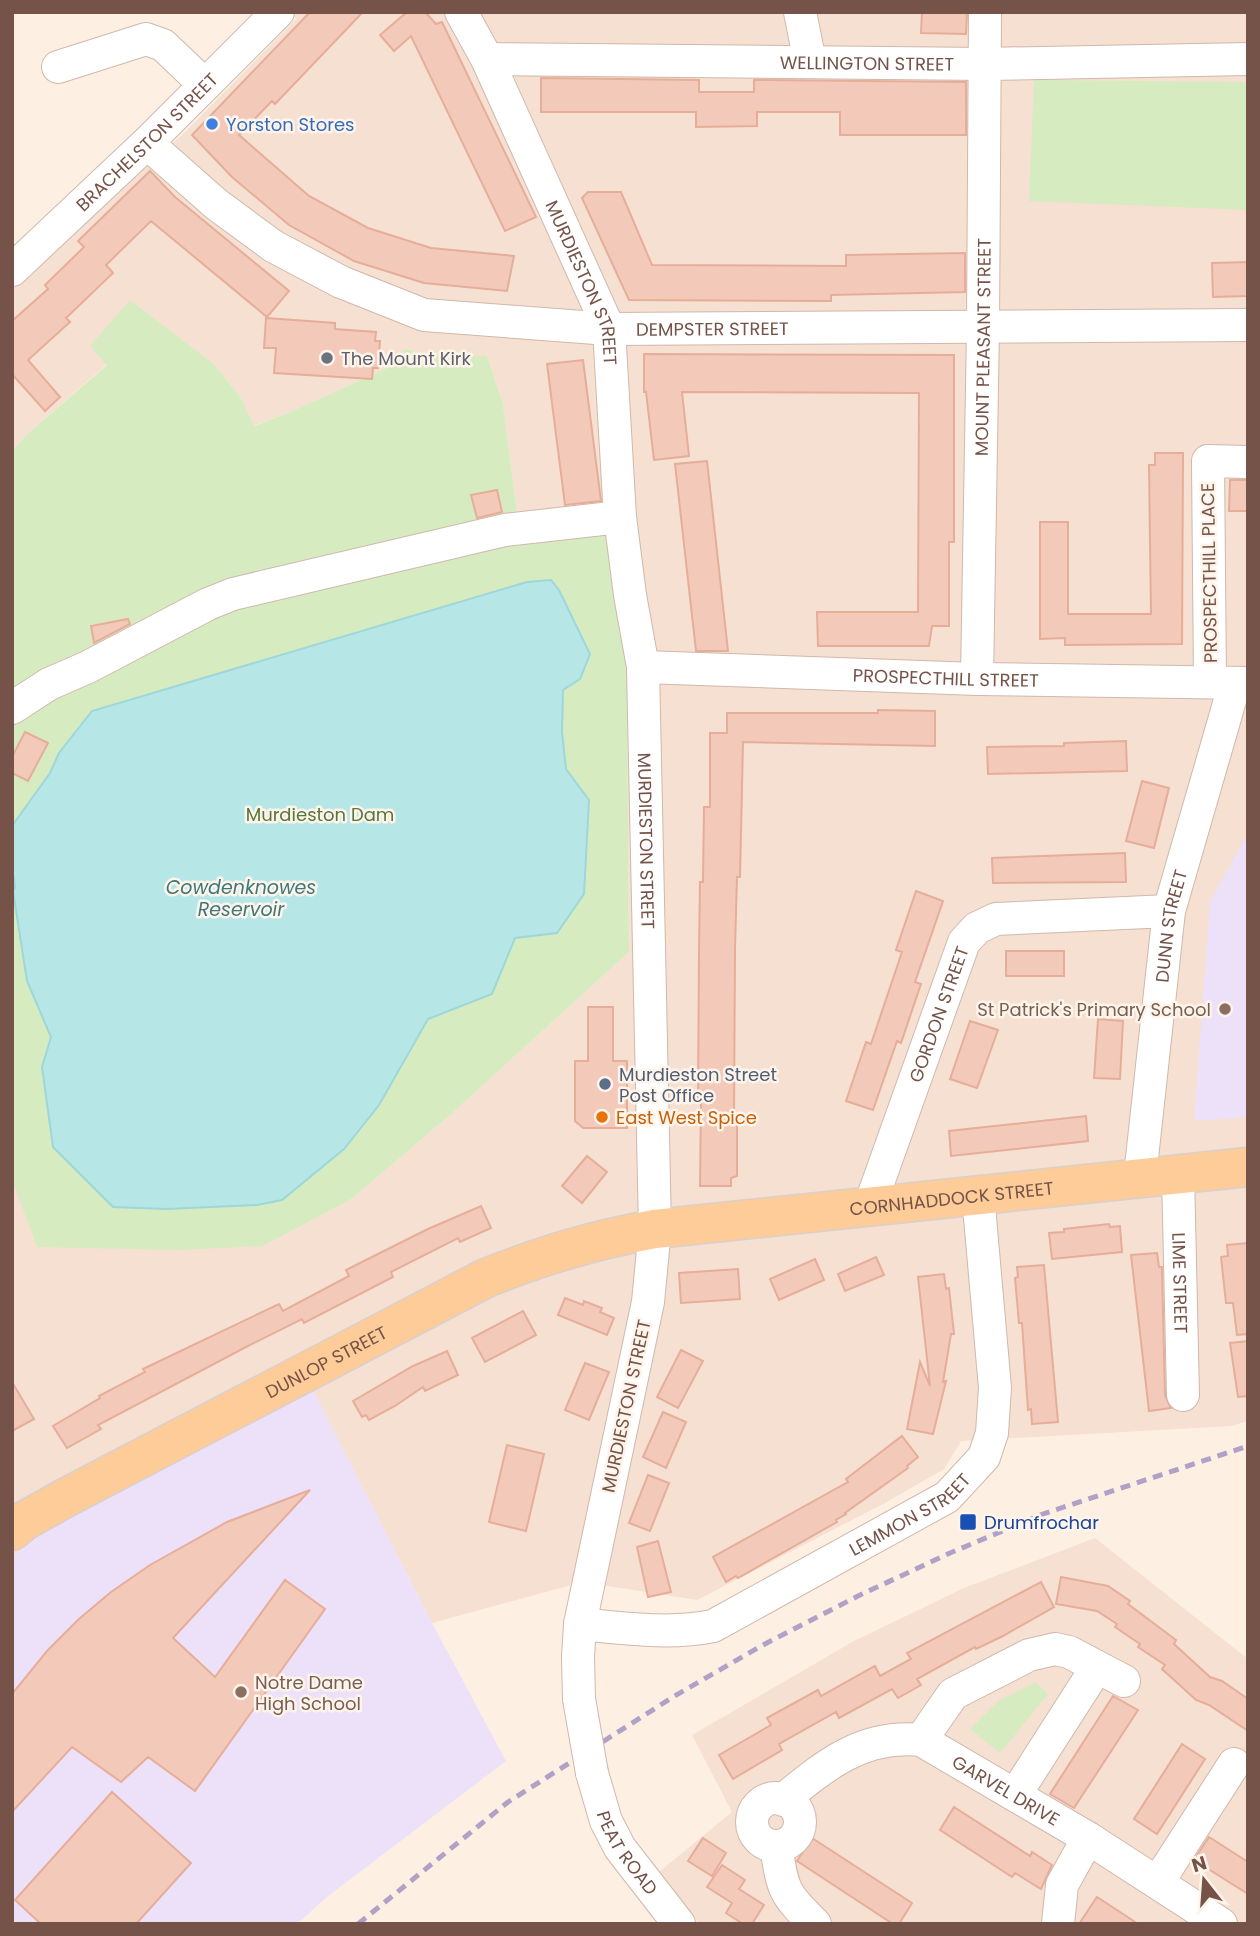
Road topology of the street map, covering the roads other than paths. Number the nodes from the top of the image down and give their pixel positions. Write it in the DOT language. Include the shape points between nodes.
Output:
graph roads {
  1 [pos="278,12"];
  2 [pos="461,12"];
  3 [pos="800,12"];
  4 [pos="985,12"];
  5 [pos="487,59"];
  6 [pos="1248,59"];
  7 [pos="810,62"];
  8 [pos="985,64"];
  9 [pos="58,67"];
  10 [pos="205,85"];
  11 [pos="147,143"];
  12 [pos="12,270"];
  13 [pos="1248,324"];
  14 [pos="983,328"];
  15 [pos="609,329"];
  16 [pos="1248,462"];
  17 [pos="620,517"];
  18 [pos="643,667"];
  19 [pos="977,680"];
  20 [pos="1231,683"];
  21 [pos="12,708"];
  22 [pos="1169,911"];
  23 [pos="1248,1167"];
  24 [pos="1178,1173"];
  25 [pos="1140,1176"];
  26 [pos="978,1195"];
  27 [pos="869,1208"];
  28 [pos="655,1229"];
  29 [pos="1184,1395"];
  30 [pos="16,1518"];
  31 [pos="580,1624"];
  32 [pos="579,1699"];
  33 [pos="920,1740"];
  34 [pos="1234,1764"];
  35 [pos="1015,1795"];
  36 [pos="1088,1838"];
  37 [pos="1158,1882"];
  38 [pos="679,1924"];
  39 [pos="816,1924"];
  40 [pos="1058,1924"];
  41 [pos="1221,1924"];
  1 -- 10 [label="street, BRACHELSTON STREET"];
  2 -- 5 [label="street, MURDIESTON STREET"];
  3 -- 7 [label="street"];
  4 -- 8 [label="street, MOUNT PLEASANT STREET"];
  5 -- 7 [label="street, WELLINGTON STREET"];
  5 -- 15 [label="street, MURDIESTON STREET"];
  6 -- 8 [label="street, WELLINGTON STREET"];
  7 -- 8 [label="street, WELLINGTON STREET"];
  8 -- 14 [label="street, MOUNT PLEASANT STREET"];
  9 -- 10 [label="street" via="146,39 163,45"];
  10 -- 11 [label="street, BRACHELSTON STREET"];
  11 -- 12 [label="street, BRACHELSTON STREET"];
  11 -- 15 [label="street, DEMPSTER STREET" via="216,205 273,246 341,282 425,315"];
  13 -- 14 [label="street, DEMPSTER STREET"];
  14 -- 15 [label="street, DEMPSTER STREET"];
  14 -- 19 [label="street, MOUNT PLEASANT STREET"];
  15 -- 17 [label="street, MURDIESTON STREET"];
  16 -- 20 [label="street, PROSPECTHILL PLACE" via="1208,461"];
  17 -- 18 [label="street, MURDIESTON STREET"];
  17 -- 21 [label="street" via="505,530 233,594 49,684"];
  18 -- 19 [label="street, PROSPECTHILL STREET"];
  18 -- 28 [label="street, MURDIESTON STREET"];
  19 -- 20 [label="street, PROSPECTHILL STREET"];
  20 -- 22 [label="street, DUNN STREET"];
  22 -- 25 [label="street, DUNN STREET"];
  22 -- 27 [label="street, GORDON STREET" via="996,919 977,928 964,942"];
  23 -- 24 [label="main road, CORNHADDOCK STREET"];
  24 -- 25 [label="main road, CORNHADDOCK STREET"];
  24 -- 29 [label="street, LIME STREET"];
  25 -- 26 [label="main road, CORNHADDOCK STREET"];
  26 -- 27 [label="main road, CORNHADDOCK STREET"];
  26 -- 31 [label="street, LEMMON STREET" via="995,1388 992,1433 984,1457 947,1497 713,1626 640,1629"];
  27 -- 28 [label="main road, CORNHADDOCK STREET"];
  28 -- 30 [label="main road, DUNLOP STREET" via="600,1239 486,1278 66,1497"];
  28 -- 31 [label="street, MURDIESTON STREET" via="648,1302"];
  31 -- 32 [label="street, MURDIESTON STREET"];
  32 -- 38 [label="street, PEAT ROAD, bridge" via="606,1821 620,1848"];
  33 -- 35 [label="street, GARVEL DRIVE"];
  33 -- 35 [label="street" via="953,1695 1029,1655 1069,1652 1111,1674 1067,1713"];
  33 -- 39 [label="street" via="879,1741 846,1753 783,1800 759,1806 753,1818 758,1837 776,1846 782,1885"];
  34 -- 37 [label="street"];
  35 -- 36 [label="street, GARVEL DRIVE"];
  36 -- 37 [label="street, GARVEL DRIVE"];
  36 -- 40 [label="street" via="1062,1885"];
  37 -- 41 [label="street, GARVEL DRIVE"];
}
